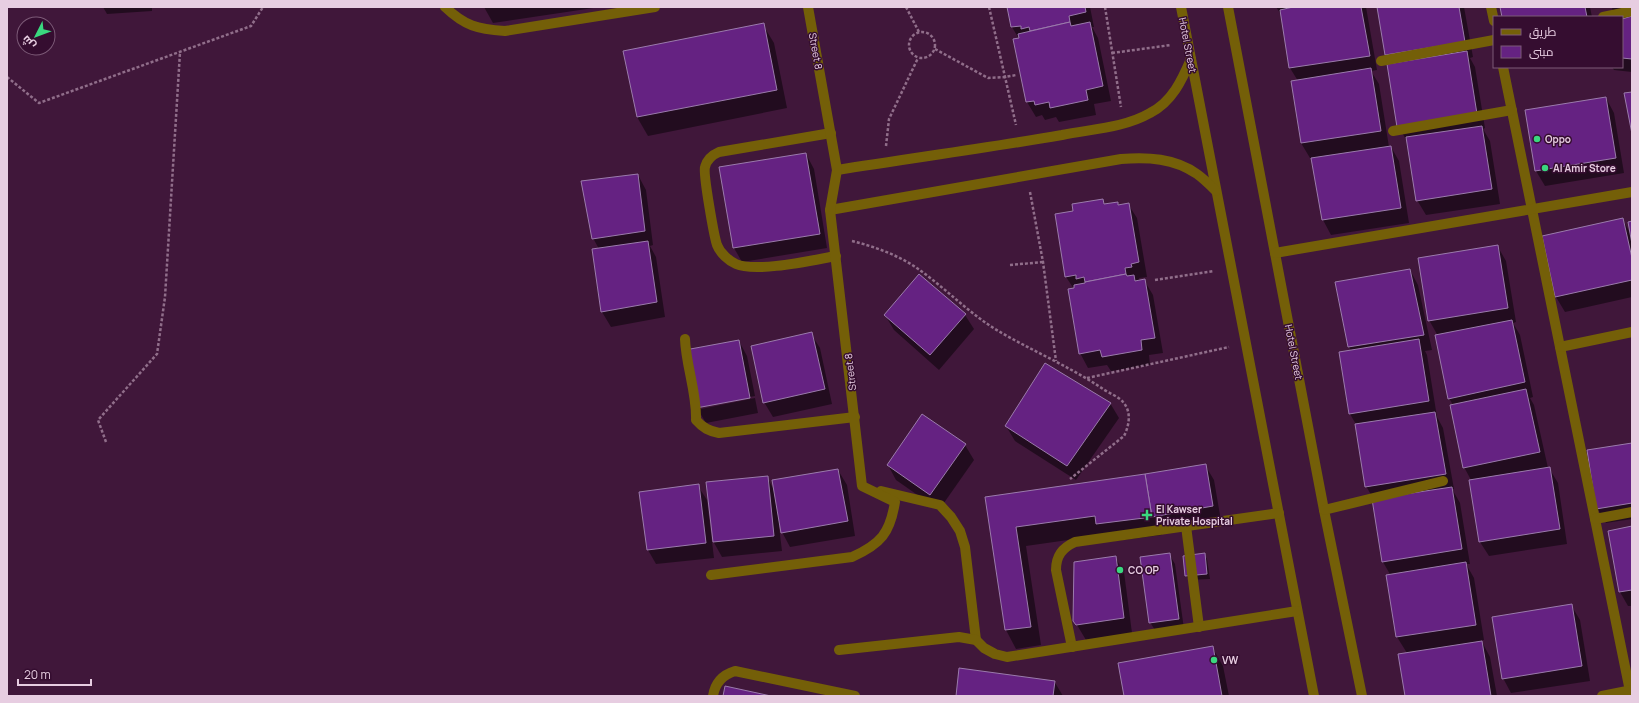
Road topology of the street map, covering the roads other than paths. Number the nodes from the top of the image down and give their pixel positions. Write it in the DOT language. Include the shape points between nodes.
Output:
graph roads {
  1 [pos="445,7"];
  2 [pos="655,7"];
  3 [pos="808,7"];
  4 [pos="1181,7"];
  5 [pos="1228,7"];
  6 [pos="1632,11"];
  7 [pos="1608,16"];
  8 [pos="1493,40"];
  9 [pos="1191,59"];
  10 [pos="1381,61"];
  11 [pos="1503,68"];
  12 [pos="1512,110"];
  13 [pos="1393,131"];
  14 [pos="831,134"];
  15 [pos="837,170"];
  16 [pos="1216,191"];
  17 [pos="1632,192"];
  18 [pos="830,210"];
  19 [pos="1532,210"];
  20 [pos="1275,253"];
  21 [pos="836,256"];
  22 [pos="1632,332"];
  23 [pos="685,338"];
  24 [pos="1560,347"];
  25 [pos="855,417"];
  26 [pos="1442,481"];
  27 [pos="862,486"];
  28 [pos="1324,510"];
  29 [pos="1632,512"];
  30 [pos="1279,513"];
  31 [pos="1595,519"];
  32 [pos="1186,526"];
  33 [pos="711,575"];
  34 [pos="1297,611"];
  35 [pos="1199,627"];
  36 [pos="976,640"];
  37 [pos="1072,647"];
  38 [pos="839,650"];
  39 [pos="1631,692"];
  40 [pos="713,696"];
  41 [pos="856,696"];
  42 [pos="1314,696"];
  43 [pos="1362,696"];
  44 [pos="1602,696"];
  1 -- 2 [label="street" via="463,22 483,30 504,31"];
  3 -- 14 [label="street, Street 8"];
  4 -- 9 [label="street, Hotel Street"];
  5 -- 20 [label="street, Hotel Street"];
  6 -- 7 [label="street"];
  8 -- 10 [label="street"];
  9 -- 15 [label="street" via="1182,80 1169,98 1152,112 1131,122"];
  9 -- 16 [label="street, Hotel Street"];
  11 -- 12 [label="street"];
  12 -- 13 [label="street"];
  12 -- 19 [label="street"];
  14 -- 15 [label="street, Street 8"];
  14 -- 21 [label="street" via="719,152 708,159 704,172 717,246 725,257 736,264 748,268 761,268"];
  15 -- 18 [label="street, Street 8"];
  16 -- 18 [label="street" via="1196,174 1173,162 1147,157 1122,158"];
  16 -- 30 [label="street, Hotel Street"];
  17 -- 19 [label="street"];
  18 -- 21 [label="street, Street 8"];
  19 -- 20 [label="street"];
  19 -- 24 [label="street"];
  20 -- 28 [label="street, Hotel Street"];
  21 -- 25 [label="street, Street 8"];
  22 -- 24 [label="street"];
  23 -- 25 [label="street" via="696,420 710,431 719,433"];
  24 -- 31 [label="street"];
  25 -- 27 [label="street, Street 8"];
  26 -- 28 [label="street"];
  27 -- 33 [label="street" via="895,502 892,521 883,537 870,550 852,557"];
  27 -- 36 [label="street" via="940,505 951,517 960,531 965,547"];
  28 -- 43 [label="street, Hotel Street"];
  29 -- 31 [label="street"];
  30 -- 32 [label="street"];
  30 -- 34 [label="street, Hotel Street"];
  31 -- 39 [label="street"];
  32 -- 35 [label="street"];
  32 -- 37 [label="street" via="1075,542 1062,550 1056,562 1056,570"];
  34 -- 35 [label="street"];
  34 -- 42 [label="street, Hotel Street"];
  35 -- 37 [label="street"];
  36 -- 37 [label="street" via="990,651 1007,657"];
  36 -- 38 [label="street" via="959,637"];
  39 -- 44 [label="street"];
  40 -- 41 [label="street" via="720,678 734,671"];
}
